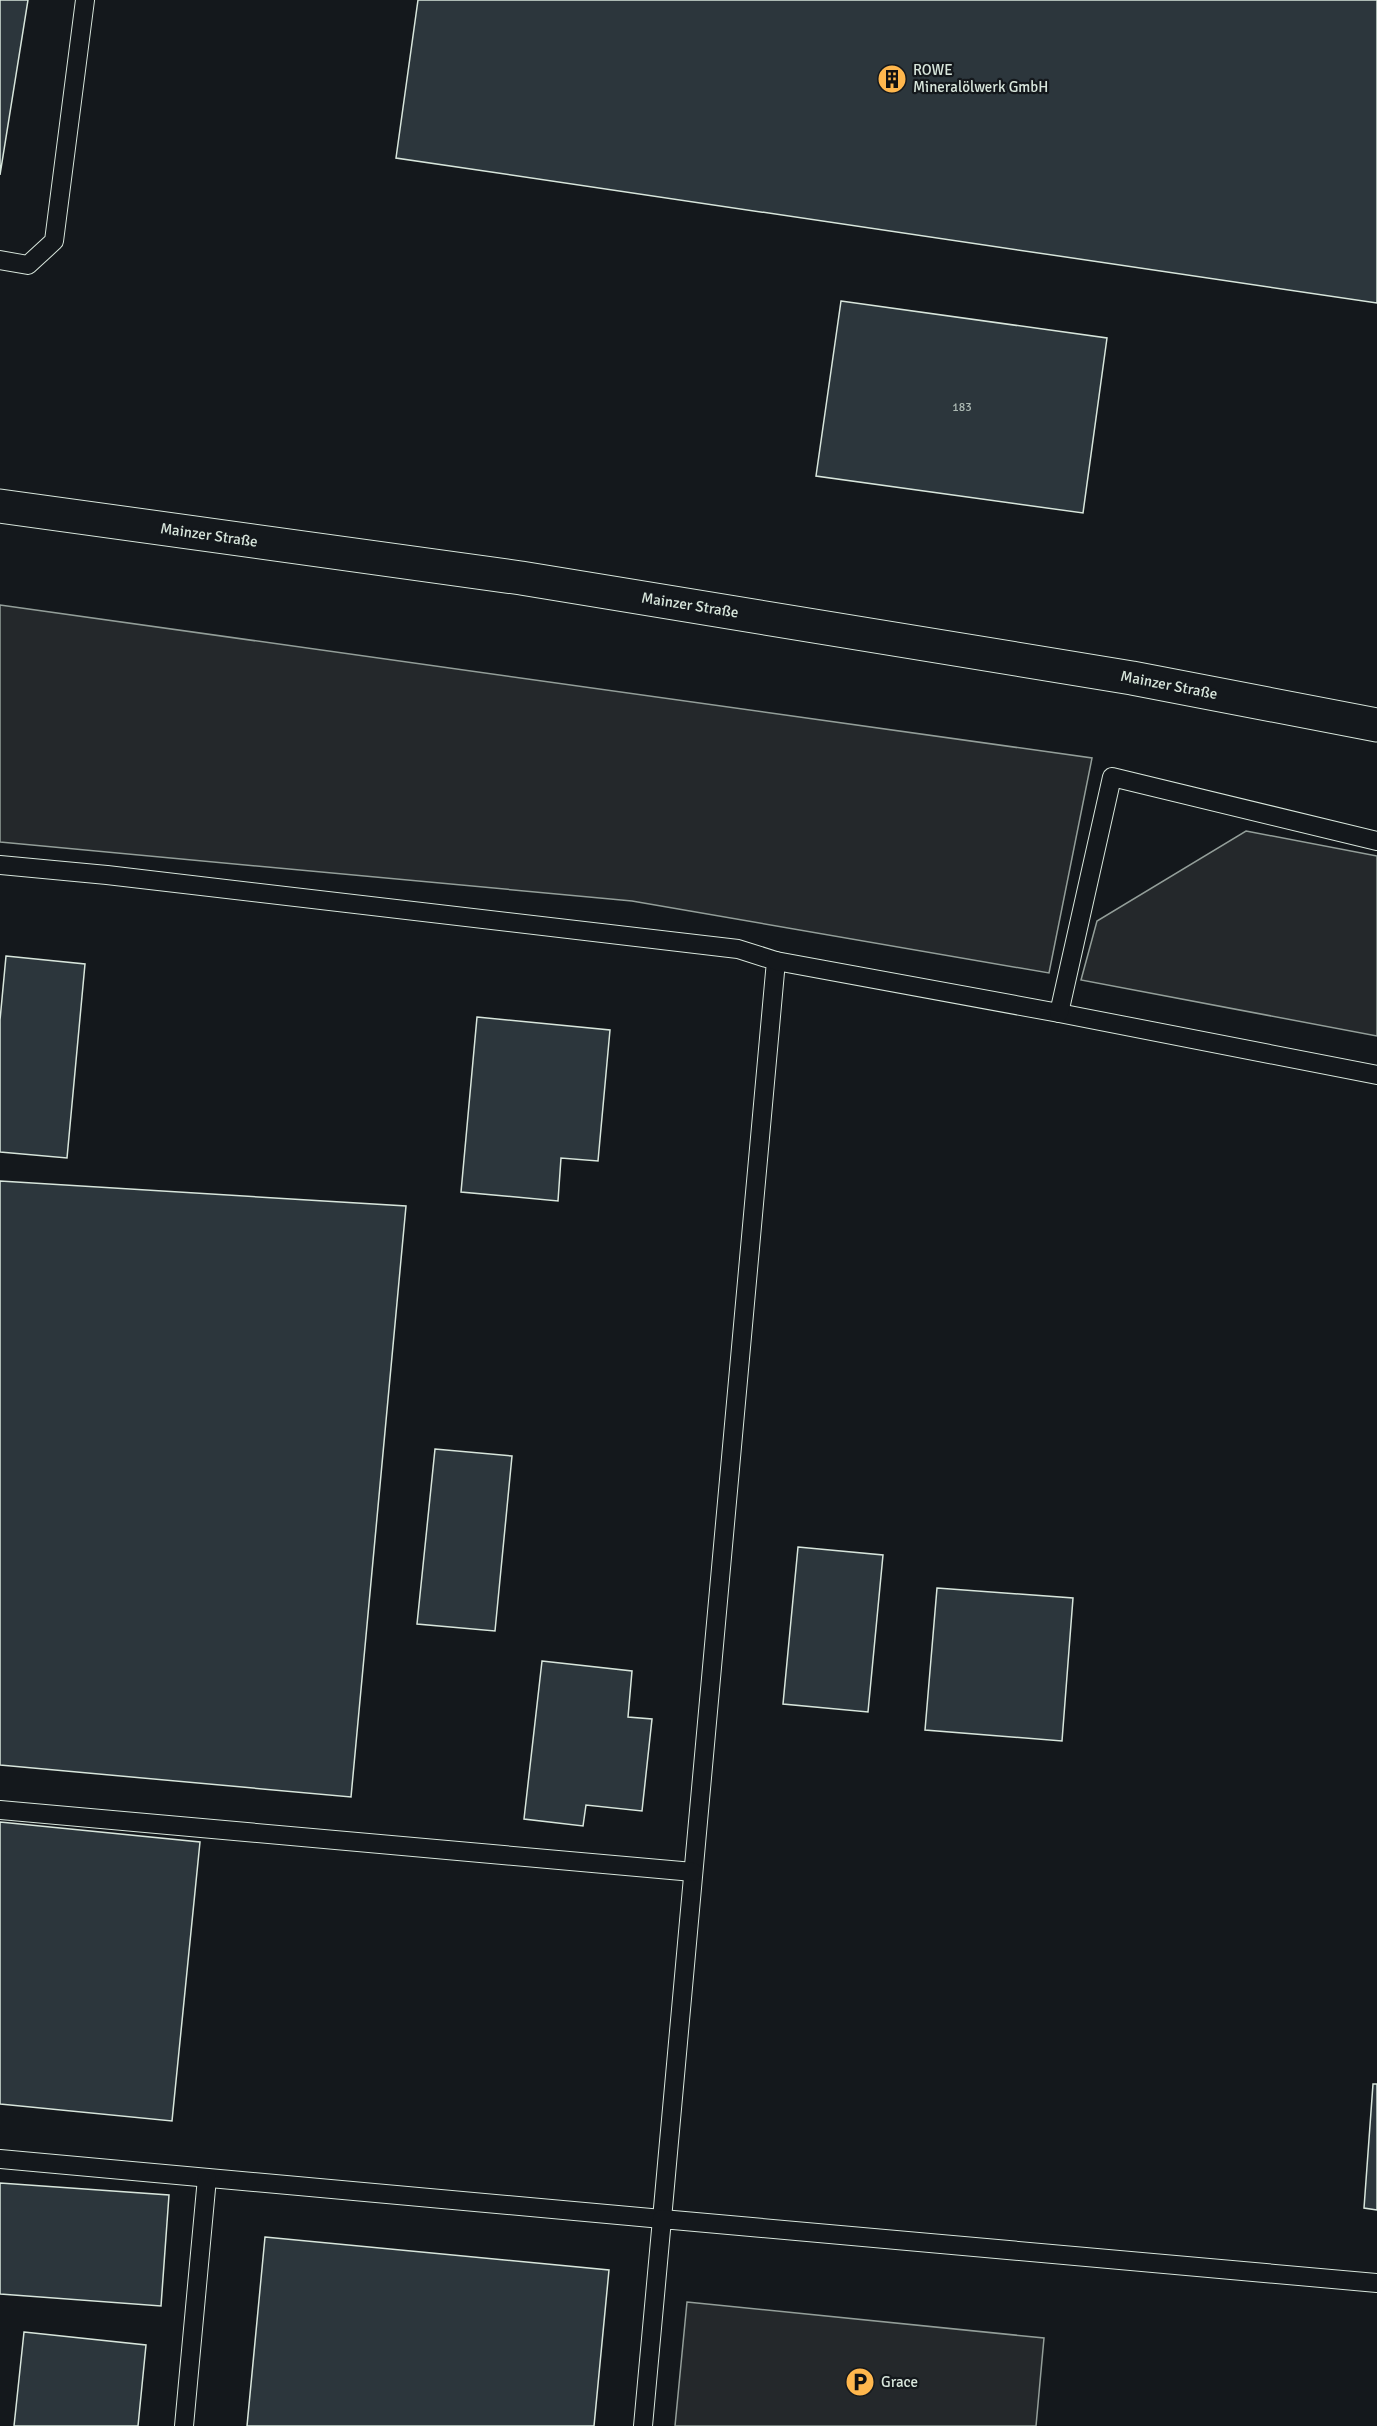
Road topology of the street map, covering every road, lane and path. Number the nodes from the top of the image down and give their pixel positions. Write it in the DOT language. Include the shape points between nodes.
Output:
graph roads {
  1 [pos="86,0"];
  2 [pos="0,260"];
  3 [pos="0,506"];
  4 [pos="1377,725"];
  5 [pos="1377,841"];
  6 [pos="0,865"];
  7 [pos="776,961"];
  8 [pos="1059,1013"];
  9 [pos="1377,1075"];
  10 [pos="0,1810"];
  11 [pos="693,1872"];
  12 [pos="0,2159"];
  13 [pos="207,2178"];
  14 [pos="662,2219"];
  15 [pos="1377,2283"];
  16 [pos="184,2426"];
  17 [pos="644,2426"];
  1 -- 2 [label="lane" via="54,241 28,265"];
  3 -- 4 [label="main road, Mainzer Straße" via="521,578 1132,678"];
  5 -- 8 [label="lane" via="1112,777"];
  6 -- 7 [label="lane" via="738,949"];
  7 -- 8 [label="lane"];
  7 -- 11 [label="lane"];
  8 -- 9 [label="lane"];
  10 -- 11 [label="lane"];
  11 -- 14 [label="lane"];
  12 -- 13 [label="lane"];
  13 -- 14 [label="lane"];
  13 -- 16 [label="lane"];
  14 -- 15 [label="lane"];
  14 -- 17 [label="lane"];
}
